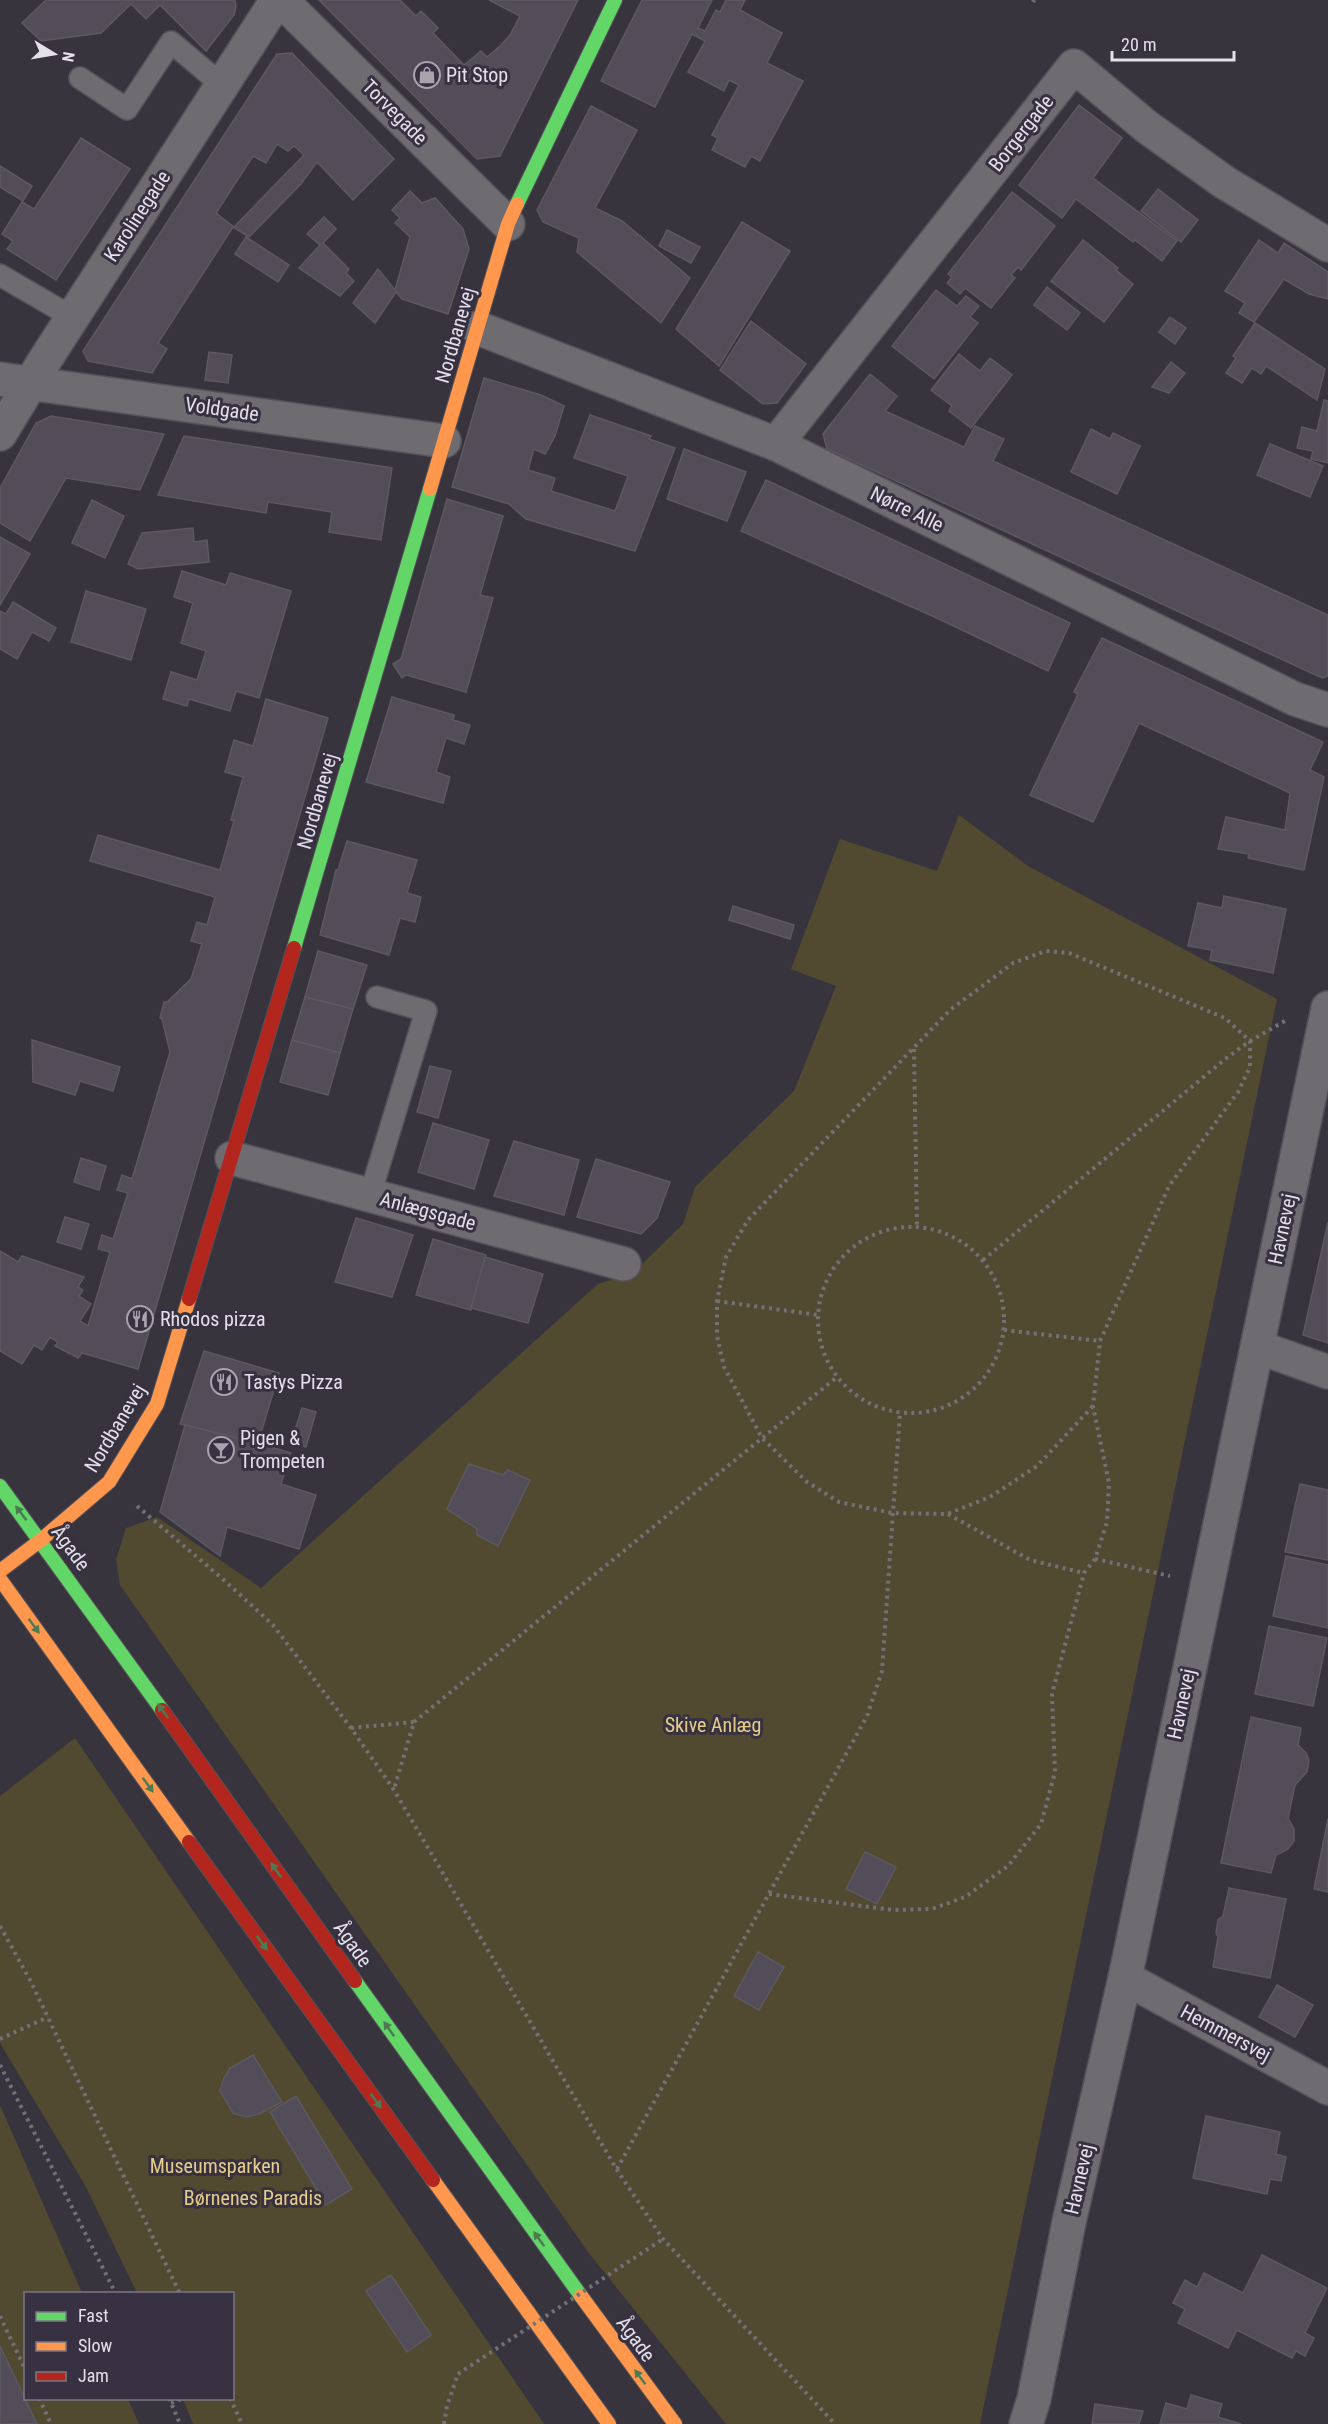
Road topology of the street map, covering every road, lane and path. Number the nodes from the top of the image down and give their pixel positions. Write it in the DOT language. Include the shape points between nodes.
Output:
graph roads {
  1 [pos="277,0"];
  2 [pos="281,0"];
  3 [pos="615,0"];
  4 [pos="80,78"];
  5 [pos="222,85"];
  6 [pos="508,224"];
  7 [pos="1328,245"];
  8 [pos="0,275"];
  9 [pos="72,317"];
  10 [pos="478,328"];
  11 [pos="15,381"];
  12 [pos="0,434"];
  13 [pos="444,441"];
  14 [pos="776,444"];
  15 [pos="1328,710"];
  16 [pos="377,997"];
  17 [pos="1328,1008"];
  18 [pos="1289,1019"];
  19 [pos="1250,1041"];
  20 [pos="914,1048"];
  21 [pos="232,1158"];
  22 [pos="370,1195"];
  23 [pos="917,1228"];
  24 [pos="983,1260"];
  25 [pos="624,1264"];
  26 [pos="717,1301"];
  27 [pos="818,1315"];
  28 [pos="1004,1330"];
  29 [pos="1100,1341"];
  30 [pos="1258,1347"];
  31 [pos="1328,1372"];
  32 [pos="837,1377"];
  33 [pos="1093,1406"];
  34 [pos="900,1412"];
  35 [pos="762,1438"];
  36 [pos="109,1482"];
  37 [pos="0,1486"];
  38 [pos="892,1513"];
  39 [pos="947,1514"];
  40 [pos="41,1540"];
  41 [pos="1095,1559"];
  42 [pos="0,1571"];
  43 [pos="1084,1573"];
  44 [pos="0,1579"];
  45 [pos="1206,1584"];
  46 [pos="414,1722"];
  47 [pos="351,1728"];
  48 [pos="393,1790"];
  49 [pos="769,1894"];
  50 [pos="0,1926"];
  51 [pos="1125,1978"];
  52 [pos="48,2017"];
  53 [pos="0,2039"];
  54 [pos="0,2065"];
  55 [pos="1328,2088"];
  56 [pos="617,2170"];
  57 [pos="663,2239"];
  58 [pos="115,2292"];
  59 [pos="179,2292"];
  60 [pos="0,2316"];
  61 [pos="24,2367"];
  62 [pos="40,2400"];
  63 [pos="231,2400"];
  64 [pos="170,2401"];
  65 [pos="1031,2416"];
  66 [pos="51,2424"];
  67 [pos="180,2424"];
  68 [pos="242,2424"];
  69 [pos="444,2424"];
  70 [pos="609,2424"];
  71 [pos="675,2424"];
  72 [pos="835,2424"];
  1 -- 5 [label="street, Karolinegade"];
  2 -- 6 [label="street, Torvegade"];
  3 -- 6 [label="street, Nordbanevej"];
  4 -- 5 [label="lane" via="127,110 171,42"];
  5 -- 9 [label="street, Karolinegade"];
  6 -- 10 [label="street, Nordbanevej"];
  7 -- 14 [label="street, Borgergade" via="1224,182 1147,127 1074,66"];
  8 -- 9 [label="lane"];
  9 -- 11 [label="street, Karolinegade"];
  10 -- 13 [label="street, Nordbanevej"];
  10 -- 14 [label="street, Nørre Alle"];
  11 -- 12 [label="street, Karolinegade"];
  11 -- 13 [label="street, Voldgade"];
  13 -- 21 [label="street, Nordbanevej"];
  14 -- 15 [label="street, Nørre Alle" via="1284,694"];
  16 -- 22 [label="lane" via="426,1011"];
  17 -- 30 [label="street, Havnevej"];
  18 -- 19 [label="path"];
  19 -- 20 [label="path" via="1225,1018 1069,953 1046,951 1013,963 950,1010"];
  19 -- 24 [label="path"];
  19 -- 29 [label="path" via="1250,1066 1239,1092 1169,1186"];
  20 -- 23 [label="path"];
  20 -- 26 [label="path" via="748,1220 726,1257"];
  21 -- 22 [label="street, Anlægsgade"];
  21 -- 36 [label="street, Nordbanevej" via="157,1404"];
  22 -- 25 [label="street, Anlægsgade"];
  23 -- 24 [label="path" via="929,1228 958,1239"];
  23 -- 27 [label="path" via="897,1227 867,1237 842,1257 825,1284"];
  24 -- 28 [label="path" via="999,1289"];
  26 -- 27 [label="path"];
  26 -- 35 [label="path" via="717,1336 723,1367"];
  27 -- 32 [label="path" via="822,1348"];
  28 -- 29 [label="path"];
  28 -- 34 [label="path" via="996,1358 979,1383 957,1401 929,1411"];
  29 -- 33 [label="path"];
  30 -- 31 [label="street"];
  30 -- 45 [label="street, Havnevej"];
  32 -- 34 [label="path" via="854,1394 876,1406"];
  32 -- 35 [label="path"];
  33 -- 39 [label="path" via="1037,1466 990,1497"];
  33 -- 41 [label="path" via="1109,1483 1107,1522"];
  34 -- 38 [label="path"];
  35 -- 38 [label="path" via="807,1482 839,1502"];
  35 -- 46 [label="path"];
  36 -- 40 [label="street, Nordbanevej"];
  36 -- 47 [label="path" via="273,1625"];
  40 -- 37 [label="street, Ågade, one-way"];
  38 -- 39 [label="path"];
  38 -- 49 [label="path" via="882,1671 867,1716"];
  39 -- 43 [label="path" via="1030,1560"];
  40 -- 42 [label="street, Nordbanevej"];
  71 -- 40 [label="street, Ågade, one-way" via="503,2190"];
  41 -- 43 [label="path"];
  41 -- 45 [label="path"];
  43 -- 49 [label="path" via="1052,1694 1055,1772 1041,1824 1008,1866 965,1897 932,1909 893,1910"];
  44 -- 70 [label="street, one-way"];
  45 -- 51 [label="street, Havnevej"];
  46 -- 47 [label="path"];
  46 -- 48 [label="path"];
  47 -- 48 [label="path"];
  48 -- 56 [label="path"];
  49 -- 56 [label="path"];
  50 -- 52 [label="path"];
  51 -- 55 [label="street, Hemmersvej"];
  51 -- 65 [label="street, Havnevej" via="1069,2222"];
  52 -- 53 [label="path"];
  52 -- 59 [label="path"];
  54 -- 58 [label="path"];
  56 -- 57 [label="path"];
  57 -- 69 [label="path, bridge" via="459,2374"];
  57 -- 72 [label="path"];
  60 -- 61 [label="path"];
  62 -- 66 [label="path"];
  63 -- 68 [label="path"];
  64 -- 67 [label="path"];
}
